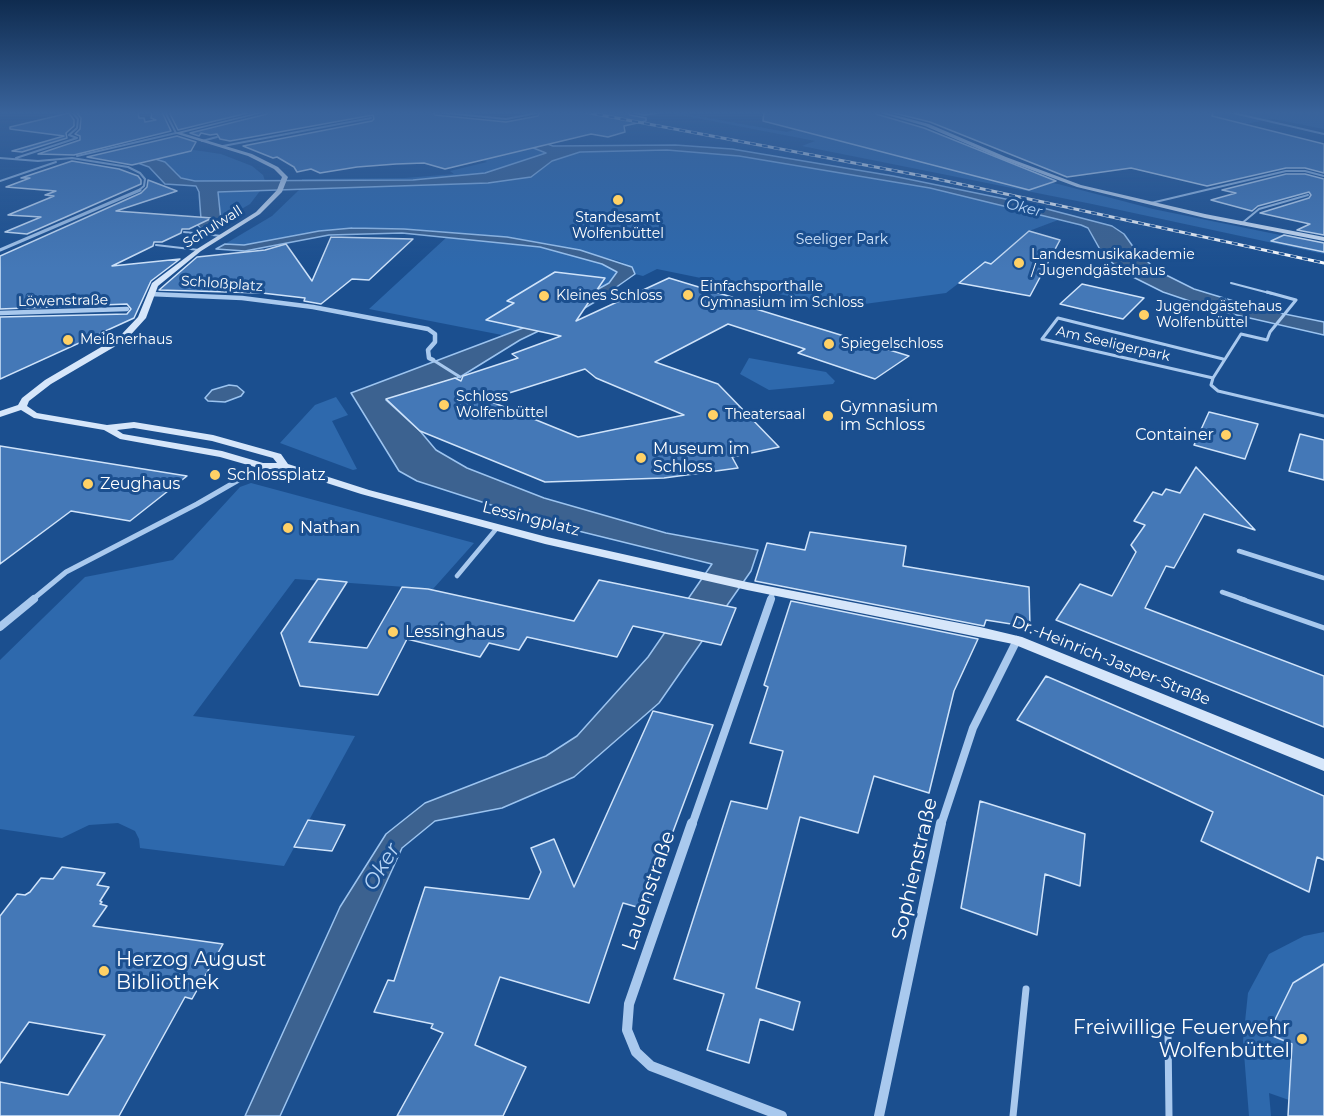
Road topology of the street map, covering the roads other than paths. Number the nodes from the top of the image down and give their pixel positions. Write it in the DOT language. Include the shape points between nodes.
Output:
graph roads {
  1 [pos="54,164"];
  2 [pos="110,164"];
  3 [pos="269,164"];
  4 [pos="1018,164"];
  5 [pos="1324,176"];
  6 [pos="0,182"];
  7 [pos="1308,195"];
  8 [pos="1149,204"];
  9 [pos="1241,224"];
  10 [pos="184,232"];
  11 [pos="222,236"];
  12 [pos="1324,239"];
  13 [pos="156,245"];
  14 [pos="0,250"];
  15 [pos="199,250"];
  16 [pos="1231,283"];
  17 [pos="150,294"];
  18 [pos="127,309"];
  19 [pos="0,313"];
  20 [pos="1223,359"];
  21 [pos="433,360"];
  22 [pos="460,377"];
  23 [pos="1213,378"];
  24 [pos="22,407"];
  25 [pos="0,414"];
  26 [pos="1324,416"];
  27 [pos="249,474"];
  28 [pos="497,528"];
  29 [pos="1239,551"];
  30 [pos="457,576"];
  31 [pos="1324,578"];
  32 [pos="773,591"];
  33 [pos="1222,592"];
  34 [pos="2,625"];
  35 [pos="1324,628"];
  36 [pos="1017,640"];
  37 [pos="1324,765"];
  38 [pos="1026,989"];
  39 [pos="1168,1033"];
  40 [pos="782,1116"];
  41 [pos="879,1116"];
  42 [pos="1013,1116"];
  43 [pos="1169,1116"];
  1 -- 6 [label="street"];
  2 -- 14 [label="street" via="140,173 145,179 144,186 114,203"];
  3 -- 11 [label="street, Schulwall" via="282,172 285,180 280,191 258,213"];
  4 -- 8 [label="street"];
  5 -- 8 [label="lane" via="1286,171"];
  7 -- 9 [label="lane" via="1259,209"];
  8 -- 9 [label="street"];
  9 -- 12 [label="street"];
  10 -- 11 [label="lane"];
  11 -- 15 [label="street, Schulwall"];
  13 -- 15 [label="lane"];
  15 -- 17 [label="street, Schulwall" via="161,279"];
  16 -- 20 [label="lane" via="1296,300 1267,340 1241,334"];
  17 -- 21 [label="street, Schloßplatz" via="242,298 428,329 435,334 435,342 428,350"];
  17 -- 24 [label="street" via="142,318 131,332 34,392"];
  18 -- 19 [label="street, Löwenstraße"];
  20 -- 23 [label="lane"];
  20 -- 23 [label="lane, Am Seeligerpark" via="1058,318 1042,339"];
  21 -- 22 [label="lane"];
  23 -- 26 [label="lane, Am Seeligerpark" via="1211,385 1218,391"];
  24 -- 25 [label="street"];
  24 -- 28 [label="street, Lessingplatz" via="34,415 107,428 120,436 198,449 262,466 284,466"];
  27 -- 34 [label="street" via="66,572"];
  28 -- 30 [label="lane"];
  28 -- 32 [label="street, Lessingplatz"];
  29 -- 31 [label="lane"];
  32 -- 36 [label="street, Dr.-Heinrich-Jasper-Straße"];
  32 -- 40 [label="street, Lauenstraße" via="629,1004 627,1030 636,1052 651,1066"];
  33 -- 35 [label="lane"];
  36 -- 37 [label="street, Dr.-Heinrich-Jasper-Straße"];
  36 -- 41 [label="street, Sophienstraße" via="973,728 943,814"];
  38 -- 42 [label="lane"];
  39 -- 43 [label="lane"];
}
